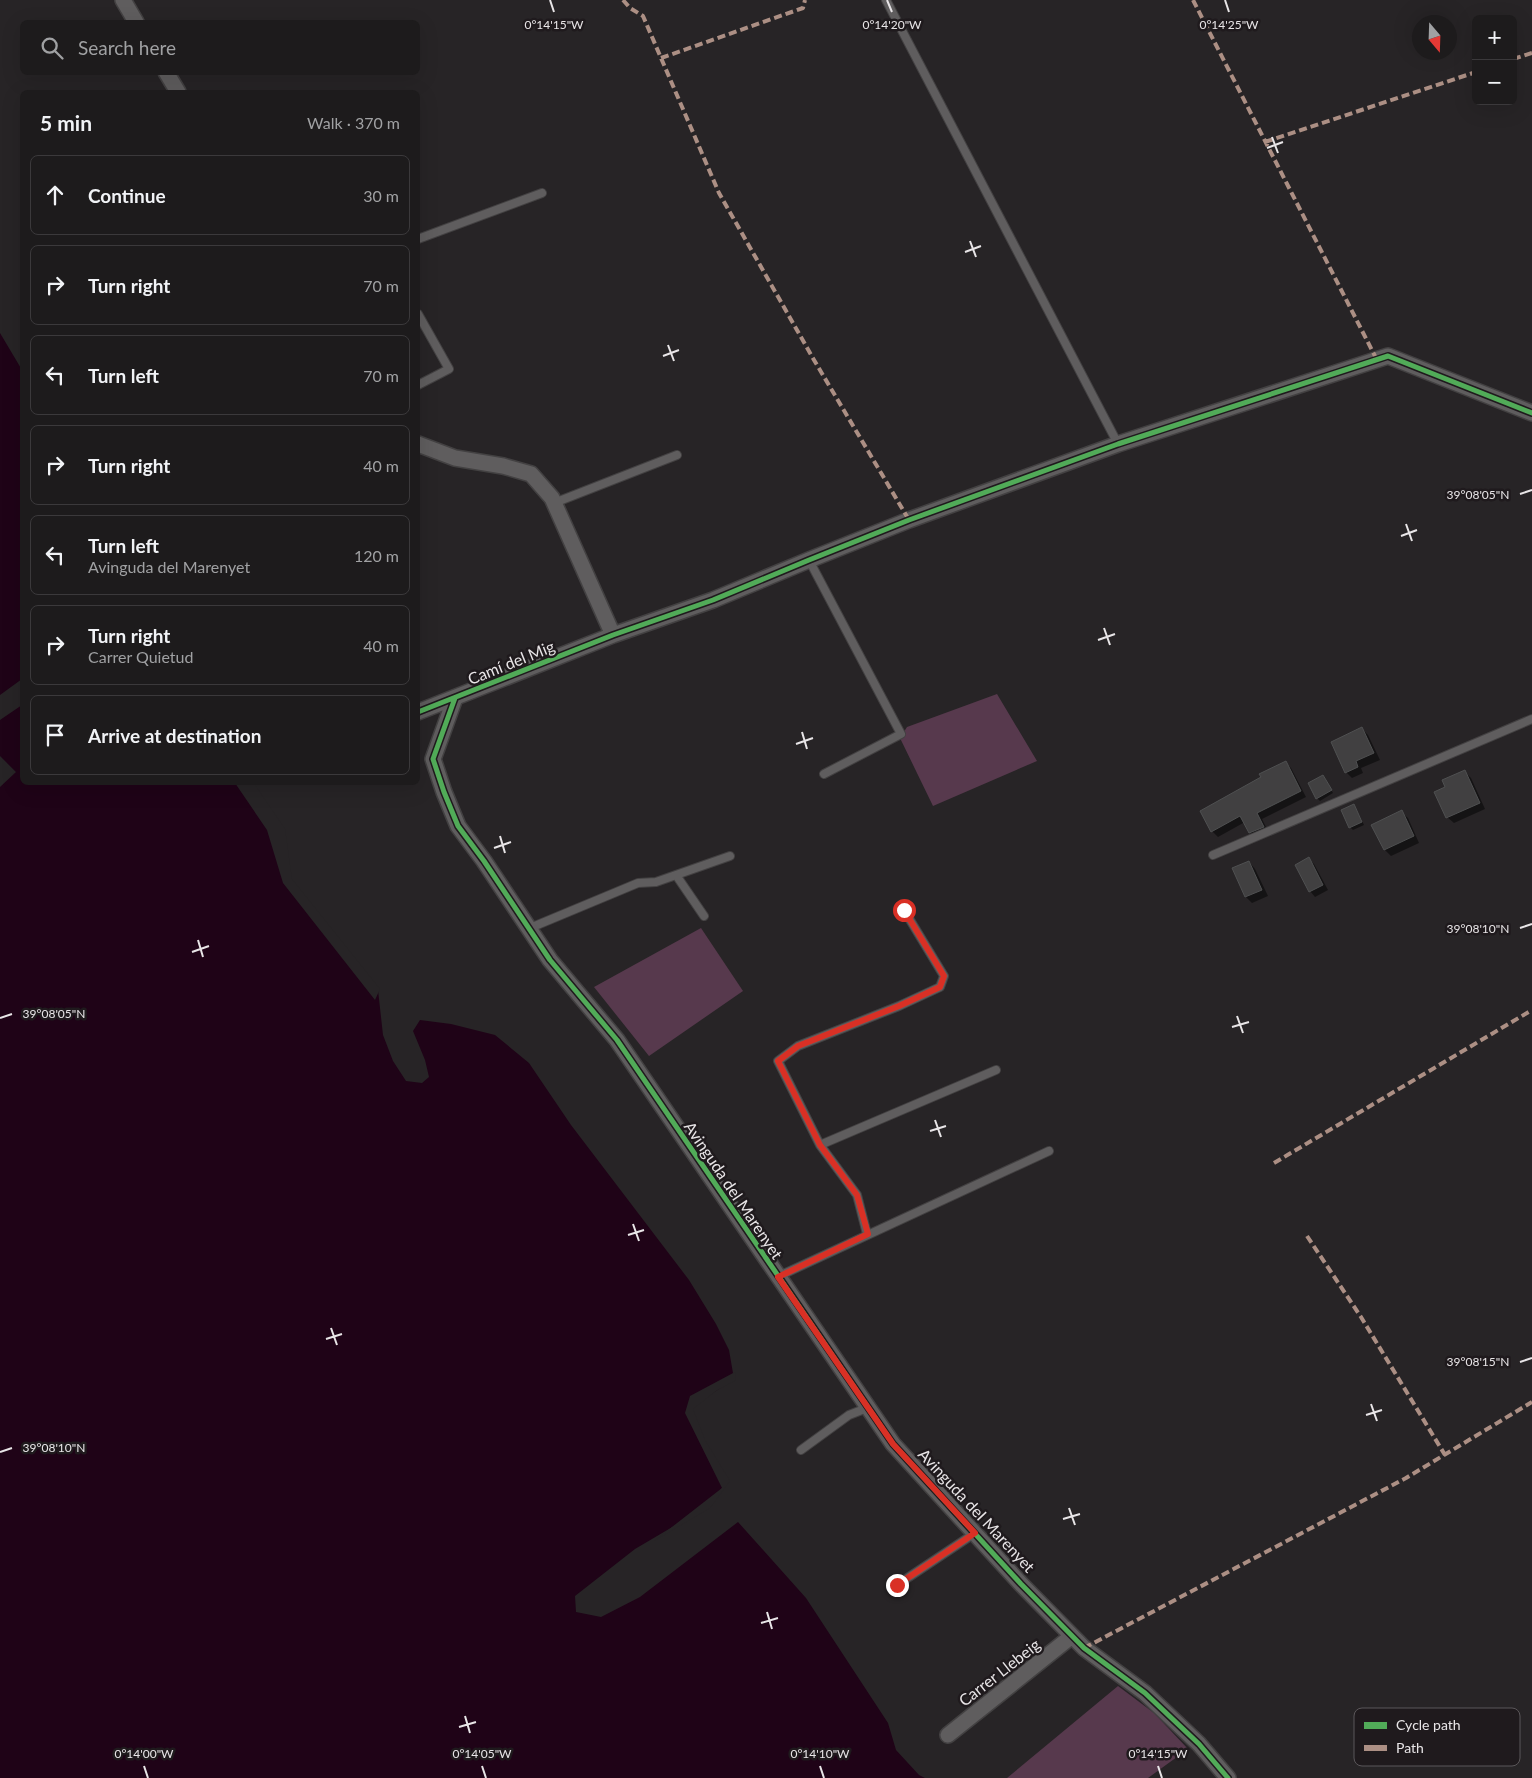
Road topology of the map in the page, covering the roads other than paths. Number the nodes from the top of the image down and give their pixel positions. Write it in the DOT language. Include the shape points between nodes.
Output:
graph roads {
  1 [pos="123,0"];
  2 [pos="886,0"];
  3 [pos="135,20"];
  4 [pos="168,75"];
  5 [pos="177,90"];
  6 [pos="542,193"];
  7 [pos="420,238"];
  8 [pos="420,318"];
  9 [pos="420,384"];
  10 [pos="1532,413"];
  11 [pos="1118,444"];
  12 [pos="420,445"];
  13 [pos="677,455"];
  14 [pos="554,503"];
  15 [pos="808,560"];
  16 [pos="613,635"];
  17 [pos="455,698"];
  18 [pos="420,711"];
  19 [pos="1532,719"];
  20 [pos="824,774"];
  21 [pos="1213,854"];
  22 [pos="730,856"];
  23 [pos="676,875"];
  24 [pos="904,910"];
  25 [pos="704,916"];
  26 [pos="530,928"];
  27 [pos="996,1070"];
  28 [pos="820,1145"];
  29 [pos="1049,1151"];
  30 [pos="868,1234"];
  31 [pos="778,1277"];
  32 [pos="867,1408"];
  33 [pos="801,1450"];
  34 [pos="975,1533"];
  35 [pos="897,1585"];
  36 [pos="1072,1636"];
  37 [pos="948,1734"];
  38 [pos="1228,1778"];
  1 -- 3 [label="street"];
  2 -- 11 [label="lane"];
  4 -- 5 [label="street"];
  6 -- 7 [label="lane"];
  8 -- 9 [label="lane" via="448,369"];
  10 -- 11 [label="street, Camí del Mig" via="1388,356"];
  11 -- 15 [label="street, Camí del Mig"];
  12 -- 14 [label="street" via="455,458 532,474"];
  13 -- 14 [label="lane"];
  14 -- 16 [label="street"];
  15 -- 16 [label="street, Camí del Mig" via="713,600"];
  15 -- 20 [label="lane" via="901,734"];
  16 -- 17 [label="street, Camí del Mig"];
  17 -- 18 [label="street, Camí del Mig"];
  17 -- 26 [label="street, Avinguda del Marenyet" via="433,759 458,826"];
  19 -- 21 [label="lane"];
  22 -- 23 [label="lane"];
  23 -- 25 [label="lane"];
  23 -- 26 [label="lane" via="656,882 638,883"];
  24 -- 28 [label="lane" via="944,976 940,987 798,1046 778,1061"];
  26 -- 31 [label="street, Avinguda del Marenyet" via="550,960 616,1040"];
  27 -- 28 [label="lane"];
  28 -- 30 [label="lane" via="857,1195"];
  29 -- 30 [label="lane"];
  30 -- 31 [label="lane"];
  31 -- 32 [label="street, Avinguda del Marenyet"];
  32 -- 33 [label="lane" via="849,1415"];
  32 -- 34 [label="street, Avinguda del Marenyet" via="893,1444"];
  34 -- 35 [label="lane"];
  34 -- 36 [label="street, Avinguda del Marenyet"];
  36 -- 37 [label="street, Carrer Llebeig"];
  36 -- 38 [label="street, Avinguda del Marenyet" via="1145,1693 1199,1744"];
}
